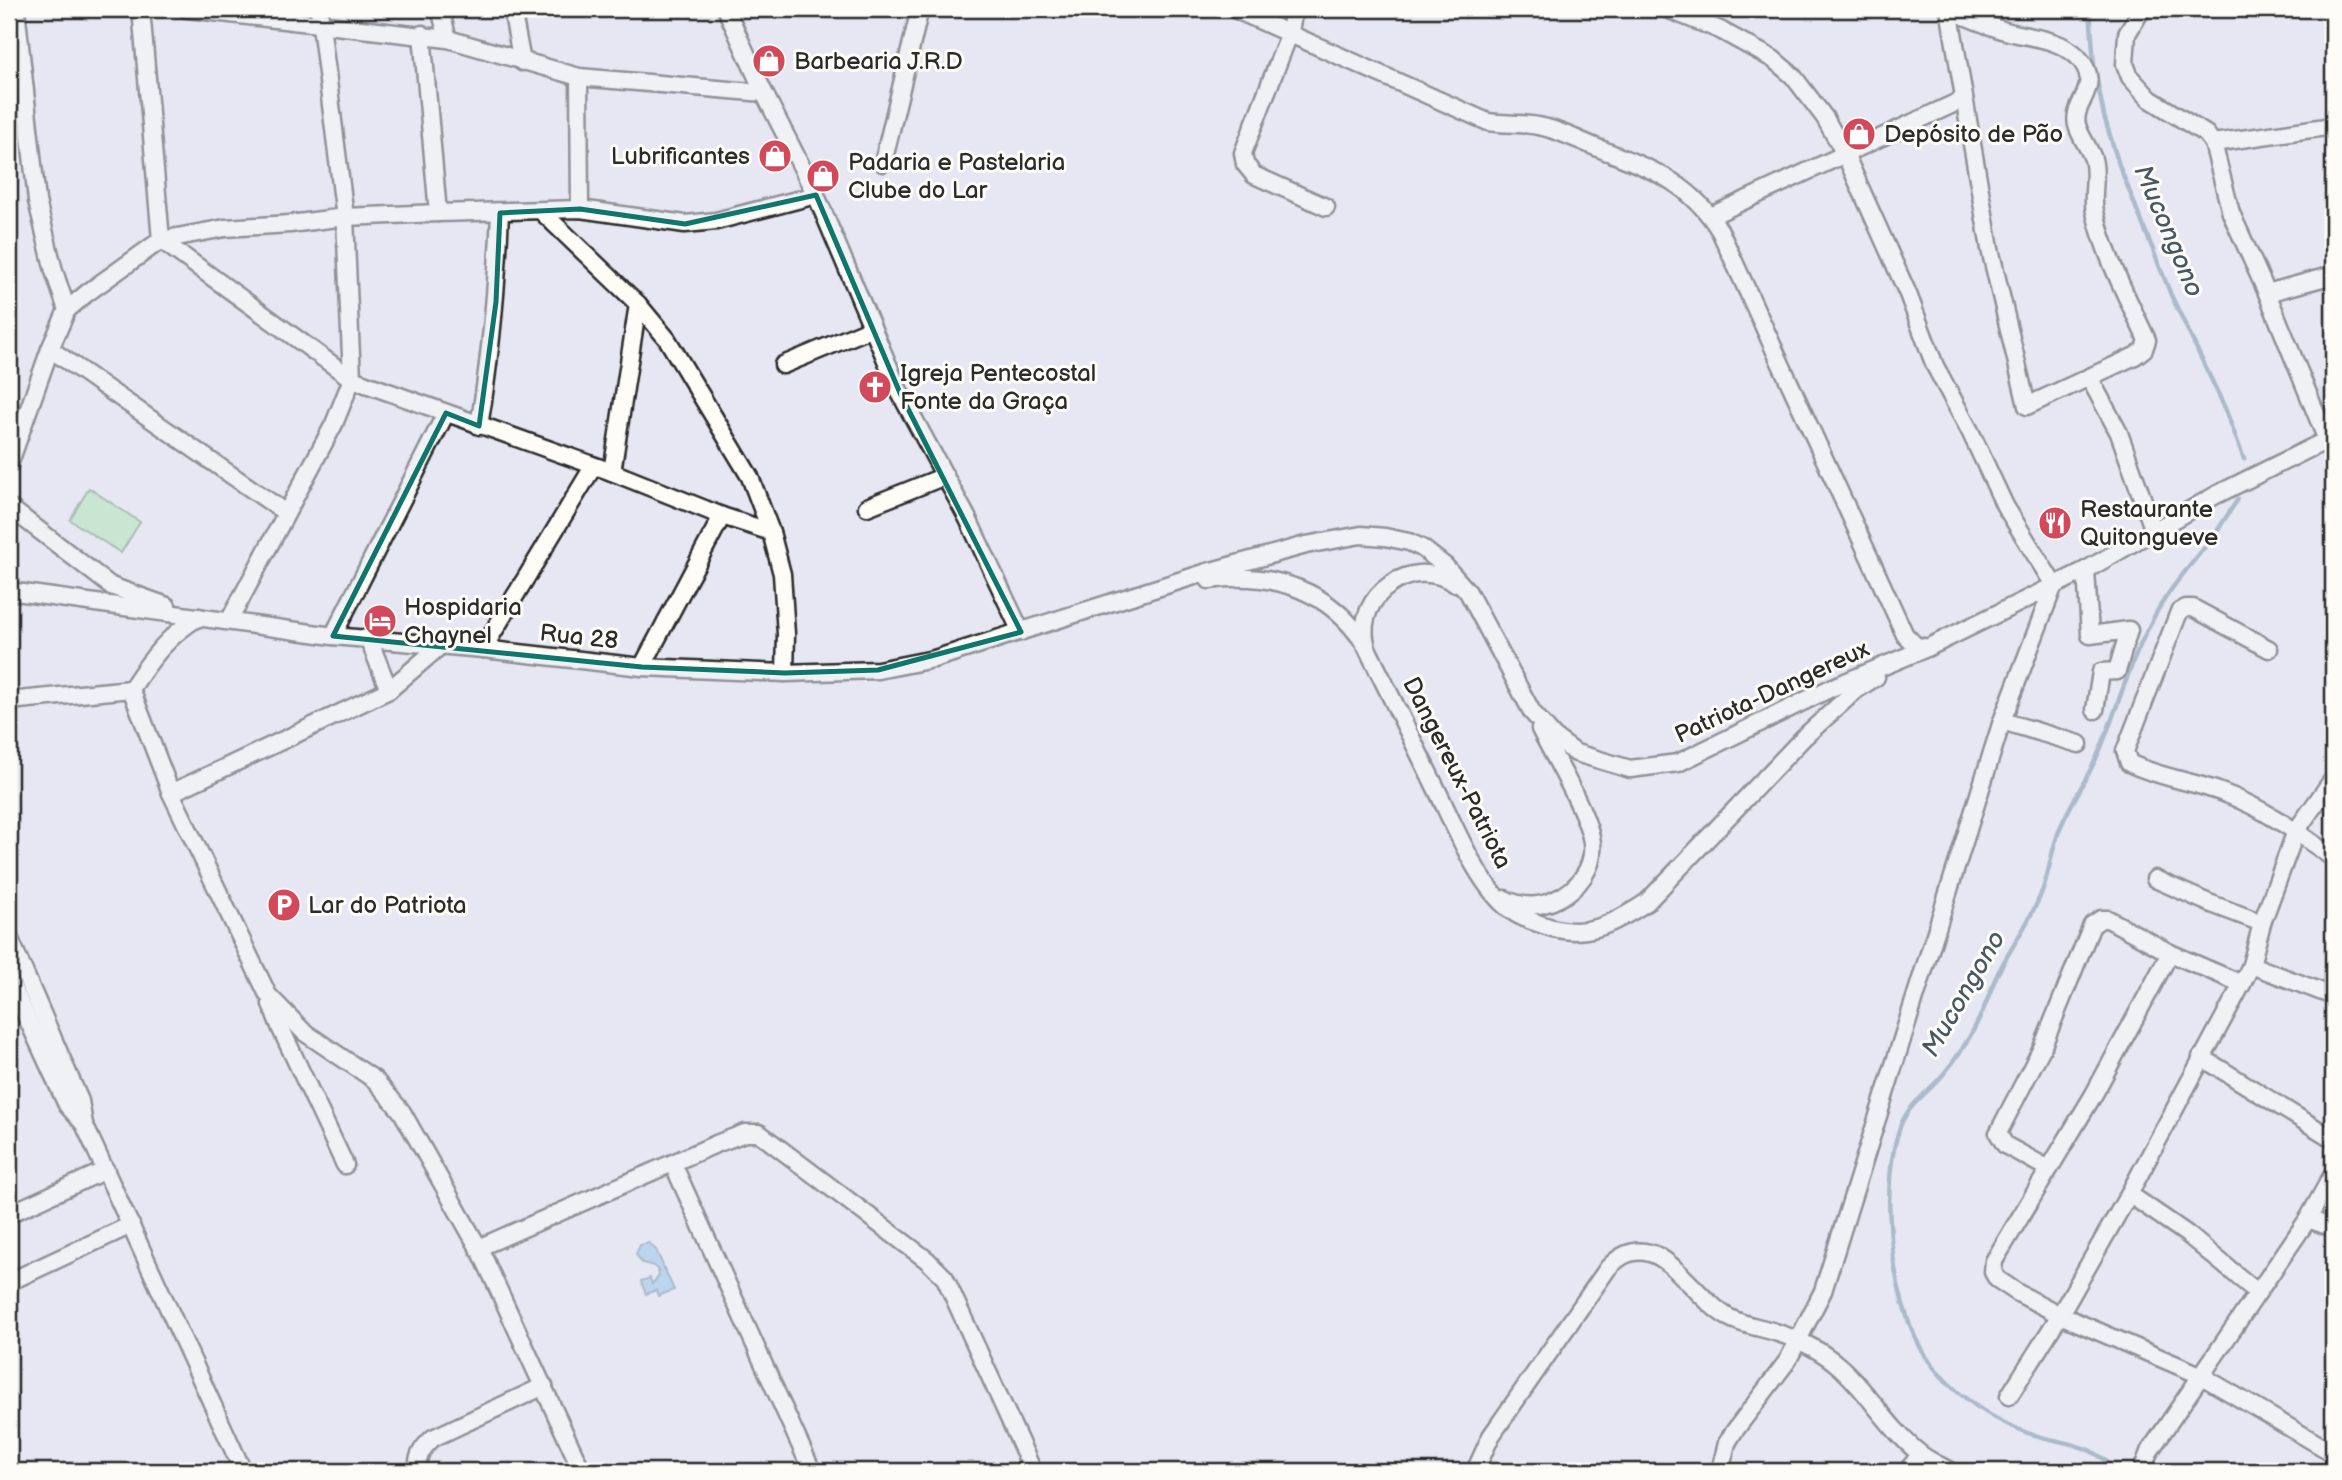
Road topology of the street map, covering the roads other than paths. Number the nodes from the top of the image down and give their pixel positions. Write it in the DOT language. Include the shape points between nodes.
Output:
graph roads {
  1 [pos="16,9"];
  2 [pos="141,9"];
  3 [pos="187,9"];
  4 [pos="440,9"];
  5 [pos="512,9"];
  6 [pos="726,9"];
  7 [pos="920,9"];
  8 [pos="1234,9"];
  9 [pos="1294,9"];
  10 [pos="1667,9"];
  11 [pos="1948,9"];
  12 [pos="2142,9"];
  13 [pos="211,11"];
  14 [pos="1972,14"];
  15 [pos="320,16"];
  16 [pos="1290,32"];
  17 [pos="422,34"];
  18 [pos="448,39"];
  19 [pos="522,62"];
  20 [pos="579,77"];
  21 [pos="764,93"];
  22 [pos="1964,99"];
  23 [pos="2333,126"];
  24 [pos="2213,143"];
  25 [pos="1845,154"];
  26 [pos="883,163"];
  27 [pos="816,195"];
  28 [pos="1326,207"];
  29 [pos="580,209"];
  30 [pos="541,211"];
  31 [pos="438,213"];
  32 [pos="500,213"];
  33 [pos="1711,216"];
  34 [pos="345,217"];
  35 [pos="161,240"];
  36 [pos="2333,275"];
  37 [pos="2267,293"];
  38 [pos="638,304"];
  39 [pos="67,310"];
  40 [pos="872,328"];
  41 [pos="50,349"];
  42 [pos="783,365"];
  43 [pos="2089,377"];
  44 [pos="352,379"];
  45 [pos="446,413"];
  46 [pos="479,426"];
  47 [pos="2331,444"];
  48 [pos="9,465"];
  49 [pos="593,467"];
  50 [pos="612,472"];
  51 [pos="945,476"];
  52 [pos="9,507"];
  53 [pos="867,507"];
  54 [pos="286,513"];
  55 [pos="722,516"];
  56 [pos="2154,531"];
  57 [pos="771,532"];
  58 [pos="2086,570"];
  59 [pos="1167,585"];
  60 [pos="2054,585"];
  61 [pos="9,591"];
  62 [pos="1468,592"];
  63 [pos="198,617"];
  64 [pos="229,621"];
  65 [pos="1021,632"];
  66 [pos="332,636"];
  67 [pos="369,639"];
  68 [pos="1366,646"];
  69 [pos="439,647"];
  70 [pos="1923,648"];
  71 [pos="483,649"];
  72 [pos="2269,649"];
  73 [pos="642,667"];
  74 [pos="785,673"];
  75 [pos="131,689"];
  76 [pos="389,690"];
  77 [pos="9,701"];
  78 [pos="2095,710"];
  79 [pos="1532,712"];
  80 [pos="2002,721"];
  81 [pos="2079,744"];
  82 [pos="2333,779"];
  83 [pos="172,793"];
  84 [pos="2296,831"];
  85 [pos="2333,858"];
  86 [pos="2155,879"];
  87 [pos="1494,893"];
  88 [pos="2262,923"];
  89 [pos="9,937"];
  90 [pos="2170,953"];
  91 [pos="2251,965"];
  92 [pos="9,979"];
  93 [pos="2242,984"];
  94 [pos="268,995"];
  95 [pos="2333,996"];
  96 [pos="319,1041"];
  97 [pos="2201,1057"];
  98 [pos="297,1063"];
  99 [pos="84,1124"];
  100 [pos="2333,1139"];
  101 [pos="673,1164"];
  102 [pos="345,1165"];
  103 [pos="2049,1169"];
  104 [pos="106,1170"];
  105 [pos="2333,1174"];
  106 [pos="2129,1194"];
  107 [pos="9,1214"];
  108 [pos="2308,1219"];
  109 [pos="131,1225"];
  110 [pos="2333,1228"];
  111 [pos="478,1248"];
  112 [pos="9,1282"];
  113 [pos="2257,1292"];
  114 [pos="2060,1315"];
  115 [pos="1798,1340"];
  116 [pos="2200,1375"];
  117 [pos="544,1386"];
  118 [pos="2009,1396"];
  119 [pos="2333,1453"];
  120 [pos="1920,1455"];
  121 [pos="1482,1470"];
  122 [pos="243,1471"];
  123 [pos="418,1471"];
  124 [pos="582,1471"];
  125 [pos="812,1471"];
  126 [pos="1033,1471"];
  127 [pos="1720,1471"];
  128 [pos="1907,1471"];
  129 [pos="1950,1471"];
  130 [pos="2142,1471"];
  1 -- 39 [label="street" via="37,201"];
  2 -- 35 [label="street"];
  3 -- 13 [label="street"];
  4 -- 18 [label="street"];
  5 -- 19 [label="street"];
  6 -- 21 [label="street"];
  7 -- 26 [label="street"];
  8 -- 16 [label="street"];
  9 -- 16 [label="street"];
  10 -- 25 [label="street" via="1720,30 1773,59 1810,96"];
  11 -- 14 [label="street"];
  11 -- 22 [label="street"];
  12 -- 24 [label="street" via="2127,34 2125,64 2130,78 2150,99"];
  13 -- 15 [label="street"];
  14 -- 43 [label="street" via="2005,31 2052,41 2076,56 2087,72 2087,92 2076,119 2097,177 2094,209 2104,244 2147,340 2135,356"];
  15 -- 17 [label="street"];
  15 -- 34 [label="street"];
  16 -- 28 [label="street" via="1243,153 1245,164 1254,175"];
  16 -- 33 [label="street" via="1488,122 1548,128 1646,167 1687,191"];
  17 -- 18 [label="street"];
  17 -- 31 [label="street"];
  18 -- 19 [label="street"];
  19 -- 20 [label="street"];
  20 -- 21 [label="street"];
  20 -- 29 [label="street"];
  21 -- 27 [label="street"];
  22 -- 25 [label="street"];
  22 -- 43 [label="street" via="1990,249 2028,406"];
  23 -- 24 [label="street"];
  24 -- 37 [label="street" via="2231,213"];
  25 -- 33 [label="street"];
  25 -- 60 [label="street" via="1935,366 2005,506"];
  27 -- 29 [label="street" via="716,221 685,224"];
  27 -- 40 [label="street"];
  29 -- 30 [label="street"];
  30 -- 32 [label="street"];
  30 -- 38 [label="street"];
  31 -- 32 [label="street"];
  31 -- 34 [label="street"];
  32 -- 46 [label="street" via="494,329"];
  33 -- 70 [label="street" via="1905,635"];
  34 -- 35 [label="street" via="225,228"];
  34 -- 44 [label="street"];
  35 -- 39 [label="street"];
  35 -- 44 [label="street"];
  36 -- 37 [label="street"];
  37 -- 47 [label="street"];
  38 -- 50 [label="street"];
  38 -- 57 [label="street" via="667,338 751,477"];
  39 -- 41 [label="street"];
  40 -- 42 [label="street"];
  40 -- 51 [label="street" via="900,393"];
  41 -- 48 [label="street"];
  41 -- 54 [label="street"];
  43 -- 56 [label="street" via="2119,433"];
  44 -- 45 [label="street"];
  44 -- 54 [label="street" via="334,424"];
  45 -- 46 [label="street"];
  45 -- 66 [label="street"];
  46 -- 49 [label="street"];
  47 -- 56 [label="street" via="2242,482"];
  49 -- 50 [label="street"];
  49 -- 71 [label="street"];
  50 -- 55 [label="street"];
  51 -- 53 [label="street"];
  51 -- 65 [label="street"];
  52 -- 63 [label="street" via="111,586"];
  54 -- 64 [label="street"];
  55 -- 57 [label="street"];
  55 -- 73 [label="street"];
  56 -- 58 [label="street"];
  57 -- 74 [label="street" via="782,574"];
  58 -- 60 [label="street"];
  58 -- 78 [label="street" via="2090,635 2129,630 2117,671 2101,672"];
  59 -- 62 [label="street, Patriota-Dangereux" via="1306,545 1361,535 1397,539 1422,548"];
  59 -- 65 [label="street, Rua 28"];
  59 -- 68 [label="street, Dangereux-Patriota" via="1221,578 1278,580 1311,593 1343,617"];
  60 -- 70 [label="street"];
  60 -- 80 [label="street"];
  61 -- 63 [label="street"];
  62 -- 68 [label="street" via="1443,575 1425,572 1391,583 1366,616"];
  62 -- 79 [label="street, Patriota-Dangereux"];
  63 -- 64 [label="street, Rua 28"];
  63 -- 75 [label="street" via="160,648"];
  64 -- 66 [label="street, Rua 28"];
  65 -- 74 [label="street, Rua 28" via="878,670"];
  66 -- 67 [label="street, Rua 28"];
  67 -- 69 [label="street, Rua 28"];
  67 -- 76 [label="street"];
  68 -- 87 [label="street, Dangereux-Patriota" via="1468,853"];
  69 -- 71 [label="street, Rua 28"];
  69 -- 76 [label="street"];
  70 -- 79 [label="street, Patriota-Dangereux" via="1678,763 1630,769 1576,753"];
  70 -- 87 [label="street, Dangereux-Patriota" via="1856,690 1804,737 1647,902 1618,921 1590,930 1559,931 1509,909"];
  71 -- 73 [label="street, Rua 28"];
  72 -- 84 [label="street" via="2193,608 2179,612 2125,751 2129,763 2147,772 2223,793"];
  73 -- 74 [label="street, Rua 28"];
  75 -- 77 [label="street"];
  75 -- 83 [label="street"];
  76 -- 83 [label="street"];
  79 -- 87 [label="street" via="1583,815 1592,843 1591,863 1567,895 1549,903 1513,904"];
  80 -- 81 [label="street"];
  80 -- 115 [label="street" via="1823,1291"];
  82 -- 84 [label="street"];
  83 -- 94 [label="street"];
  84 -- 85 [label="street"];
  84 -- 88 [label="street"];
  86 -- 88 [label="street"];
  88 -- 91 [label="street"];
  89 -- 99 [label="street" via="80,1101"];
  90 -- 93 [label="street"];
  90 -- 103 [label="street"];
  90 -- 103 [label="street" via="2108,919 2092,925 2042,1048 1998,1133 2005,1146"];
  91 -- 93 [label="street"];
  91 -- 95 [label="street"];
  92 -- 99 [label="street" via="67,1105"];
  93 -- 97 [label="street"];
  94 -- 96 [label="street" via="297,1026"];
  94 -- 98 [label="street"];
  96 -- 98 [label="street" via="301,1045"];
  96 -- 111 [label="street" via="390,1095"];
  97 -- 100 [label="street"];
  97 -- 106 [label="street"];
  98 -- 102 [label="street"];
  99 -- 104 [label="street"];
  101 -- 111 [label="street"];
  101 -- 125 [label="street"];
  101 -- 126 [label="street" via="745,1133 759,1133 927,1259 945,1278"];
  103 -- 114 [label="street" via="1994,1261 1993,1272 2018,1293"];
  104 -- 107 [label="street"];
  104 -- 109 [label="street"];
  105 -- 108 [label="street"];
  106 -- 113 [label="street"];
  106 -- 114 [label="street"];
  108 -- 110 [label="street"];
  108 -- 113 [label="street"];
  109 -- 112 [label="street"];
  109 -- 122 [label="street"];
  111 -- 117 [label="street"];
  113 -- 116 [label="street"];
  114 -- 116 [label="street"];
  114 -- 118 [label="street"];
  115 -- 120 [label="street" via="1839,1366"];
  115 -- 121 [label="street" via="1730,1318 1660,1257 1629,1252 1608,1268 1492,1436"];
  115 -- 127 [label="street" via="1727,1443"];
  116 -- 119 [label="street"];
  116 -- 130 [label="street" via="2149,1452"];
  117 -- 123 [label="street" via="433,1438 419,1454"];
  117 -- 124 [label="street"];
  120 -- 128 [label="street"];
  120 -- 129 [label="street"];
}
